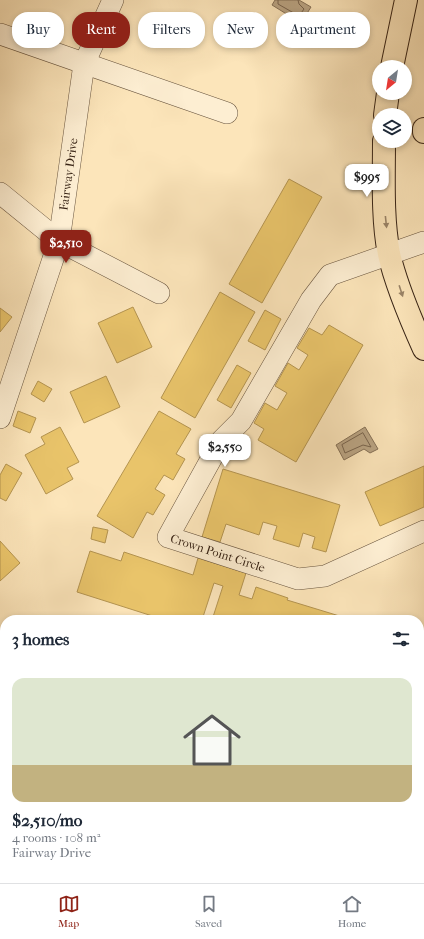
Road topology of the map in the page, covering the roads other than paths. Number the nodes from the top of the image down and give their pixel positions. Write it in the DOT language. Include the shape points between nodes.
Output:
graph roads {
  1 [pos="113,0"];
  2 [pos="406,0"];
  3 [pos="0,34"];
  4 [pos="393,60"];
  5 [pos="84,64"];
  6 [pos="227,114"];
  7 [pos="384,148"];
  8 [pos="0,193"];
  9 [pos="59,241"];
  10 [pos="424,242"];
  11 [pos="389,254"];
  12 [pos="159,293"];
  13 [pos="424,349"];
  14 [pos="0,418"];
  15 [pos="424,531"];
  1 -- 5 [label="street, Fairway Drive"];
  2 -- 4 [label="main road"];
  3 -- 5 [label="street"];
  5 -- 6 [label="street"];
  5 -- 9 [label="street, Fairway Drive"];
  7 -- 11 [label="main road, one-way" via="384,195"];
  8 -- 9 [label="street"];
  9 -- 12 [label="street"];
  9 -- 14 [label="street, Fairway Drive"];
  10 -- 11 [label="street, Crown Point Circle"];
  11 -- 13 [label="main road, one-way"];
  11 -- 15 [label="street, Crown Point Circle" via="330,275 311,300 241,421 221,441 168,537 298,579 326,576"];
}
